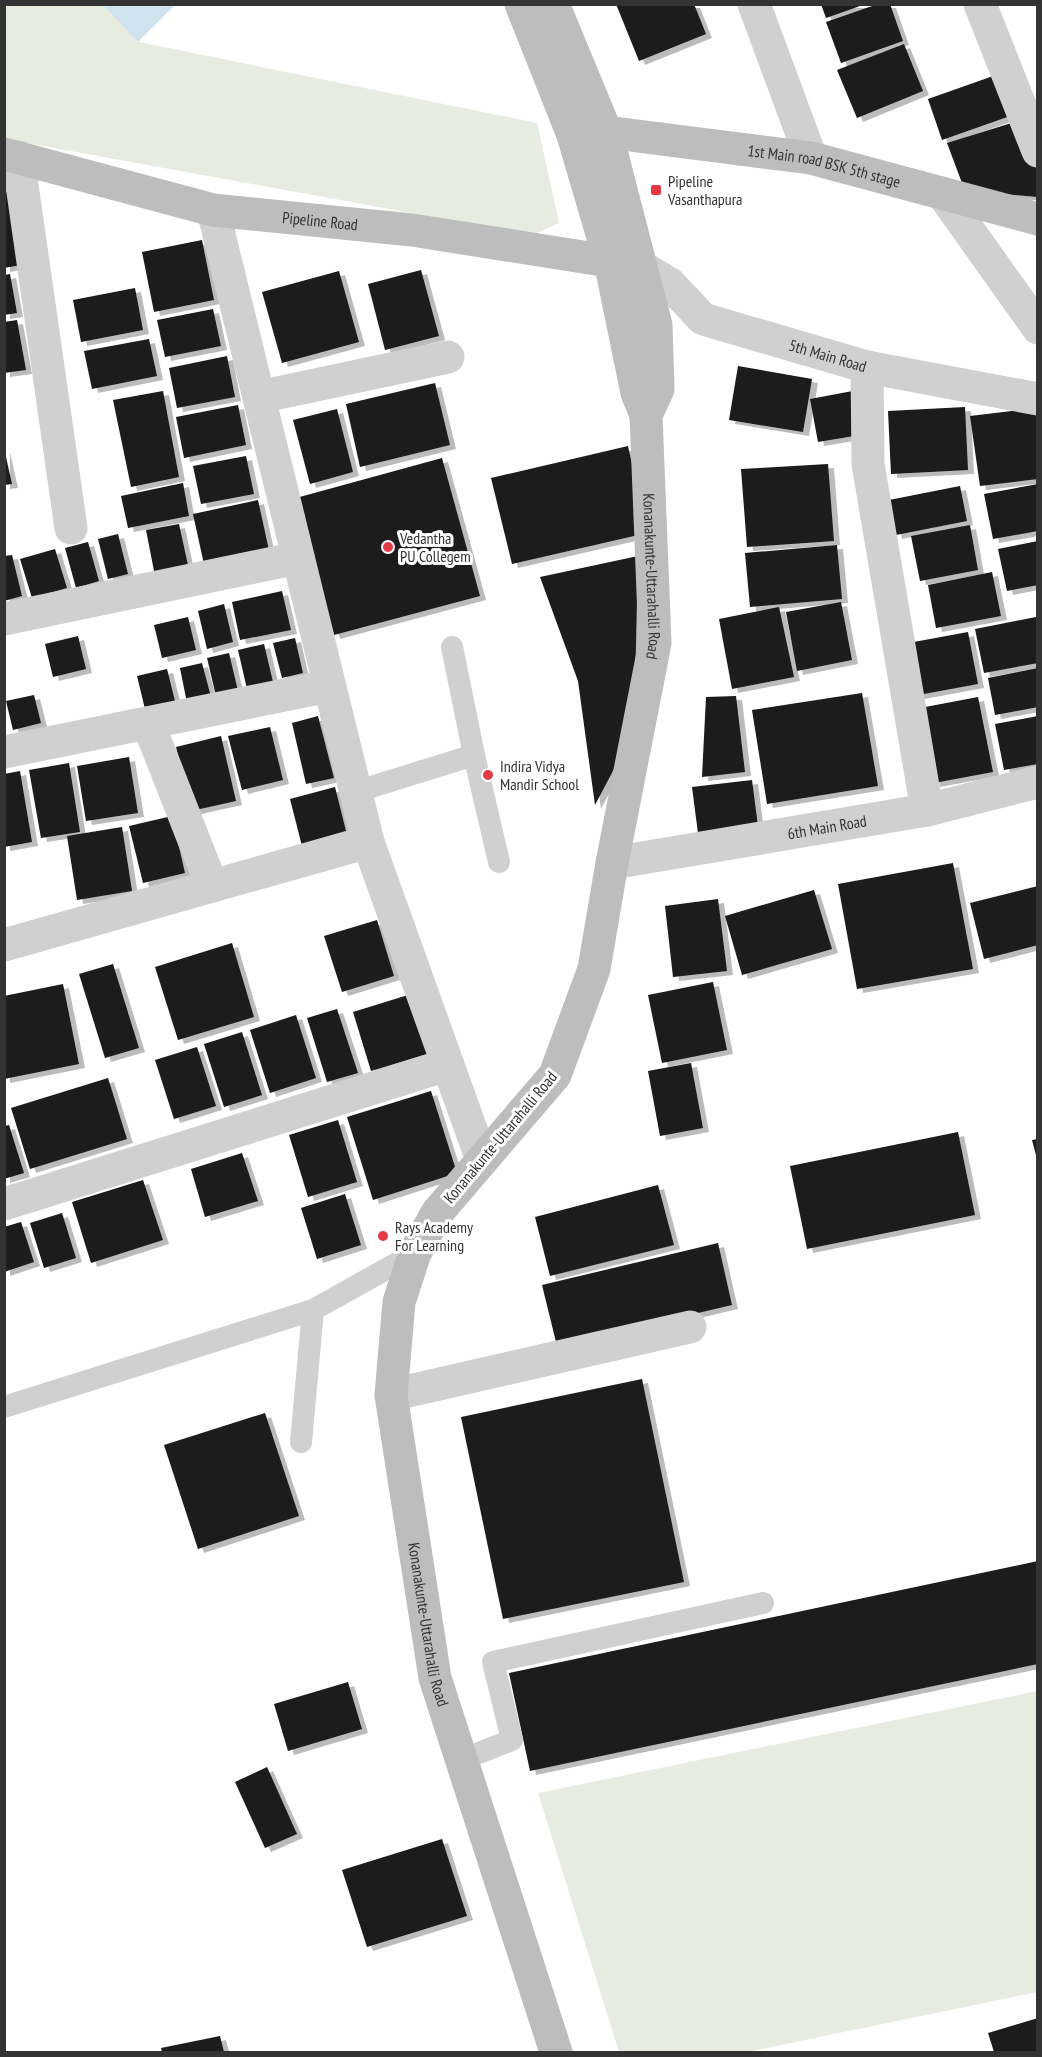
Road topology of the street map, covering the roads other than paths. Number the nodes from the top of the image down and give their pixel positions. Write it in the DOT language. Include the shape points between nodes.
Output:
graph roads {
  1 [pos="521,4"];
  2 [pos="553,4"];
  3 [pos="754,4"];
  4 [pos="980,4"];
  5 [pos="606,132"];
  6 [pos="573,135"];
  7 [pos="1038,151"];
  8 [pos="11,156"];
  9 [pos="811,158"];
  10 [pos="942,193"];
  11 [pos="213,210"];
  12 [pos="1038,219"];
  13 [pos="625,263"];
  14 [pos="1038,328"];
  15 [pos="448,357"];
  16 [pos="867,367"];
  17 [pos="259,397"];
  18 [pos="1038,399"];
  19 [pos="71,528"];
  20 [pos="298,558"];
  21 [pos="4,619"];
  22 [pos="452,647"];
  23 [pos="329,686"];
  24 [pos="148,723"];
  25 [pos="4,752"];
  26 [pos="474,755"];
  27 [pos="1038,782"];
  28 [pos="355,792"];
  29 [pos="927,810"];
  30 [pos="368,842"];
  31 [pos="499,862"];
  32 [pos="612,863"];
  33 [pos="212,886"];
  34 [pos="4,945"];
  35 [pos="447,1065"];
  36 [pos="482,1160"];
  37 [pos="4,1203"];
  38 [pos="415,1253"];
  39 [pos="313,1310"];
  40 [pos="690,1327"];
  41 [pos="391,1395"];
  42 [pos="4,1407"];
  43 [pos="301,1442"];
  44 [pos="763,1603"];
  45 [pos="460,1760"];
  46 [pos="556,2052"];
  1 -- 6 [label="main road"];
  2 -- 5 [label="main road"];
  3 -- 9 [label="street"];
  4 -- 7 [label="street"];
  5 -- 6 [label="main road, 1st Main road BSK 5th stage"];
  5 -- 9 [label="main road, 1st Main road BSK 5th stage"];
  5 -- 13 [label="main road"];
  6 -- 13 [label="main road"];
  8 -- 11 [label="main road, Pipeline Road"];
  8 -- 19 [label="street"];
  9 -- 10 [label="main road, 1st Main road BSK 5th stage"];
  10 -- 12 [label="main road, 1st Main road BSK 5th stage"];
  10 -- 14 [label="street"];
  11 -- 13 [label="main road, Pipeline Road" via="412,230"];
  11 -- 17 [label="street"];
  13 -- 16 [label="street, 5th Main Road" via="670,284 703,319"];
  13 -- 32 [label="main road, Konanakunte-Uttarahalli Road" via="637,393 646,415 655,643"];
  15 -- 17 [label="street"];
  16 -- 18 [label="street, 5th Main Road"];
  16 -- 29 [label="street" via="868,464"];
  17 -- 20 [label="street"];
  20 -- 21 [label="street"];
  20 -- 23 [label="street"];
  22 -- 26 [label="lane"];
  23 -- 24 [label="street"];
  23 -- 28 [label="street"];
  24 -- 25 [label="street"];
  24 -- 33 [label="street"];
  26 -- 28 [label="lane"];
  26 -- 31 [label="lane"];
  27 -- 29 [label="street, 6th Main Road"];
  28 -- 30 [label="street"];
  29 -- 32 [label="street, 6th Main Road"];
  30 -- 33 [label="street"];
  30 -- 35 [label="street"];
  32 -- 36 [label="main road, Konanakunte-Uttarahalli Road" via="594,969 555,1075"];
  33 -- 34 [label="street"];
  35 -- 36 [label="street"];
  35 -- 37 [label="street"];
  36 -- 38 [label="main road, Konanakunte-Uttarahalli Road" via="437,1213"];
  38 -- 39 [label="lane"];
  38 -- 41 [label="main road, Konanakunte-Uttarahalli Road" via="399,1302"];
  39 -- 42 [label="lane"];
  39 -- 43 [label="lane"];
  40 -- 41 [label="street"];
  41 -- 45 [label="main road, Konanakunte-Uttarahalli Road" via="435,1678"];
  44 -- 45 [label="lane" via="493,1662 512,1740"];
  45 -- 46 [label="main road, Konanakunte-Uttarahalli Road"];
}
